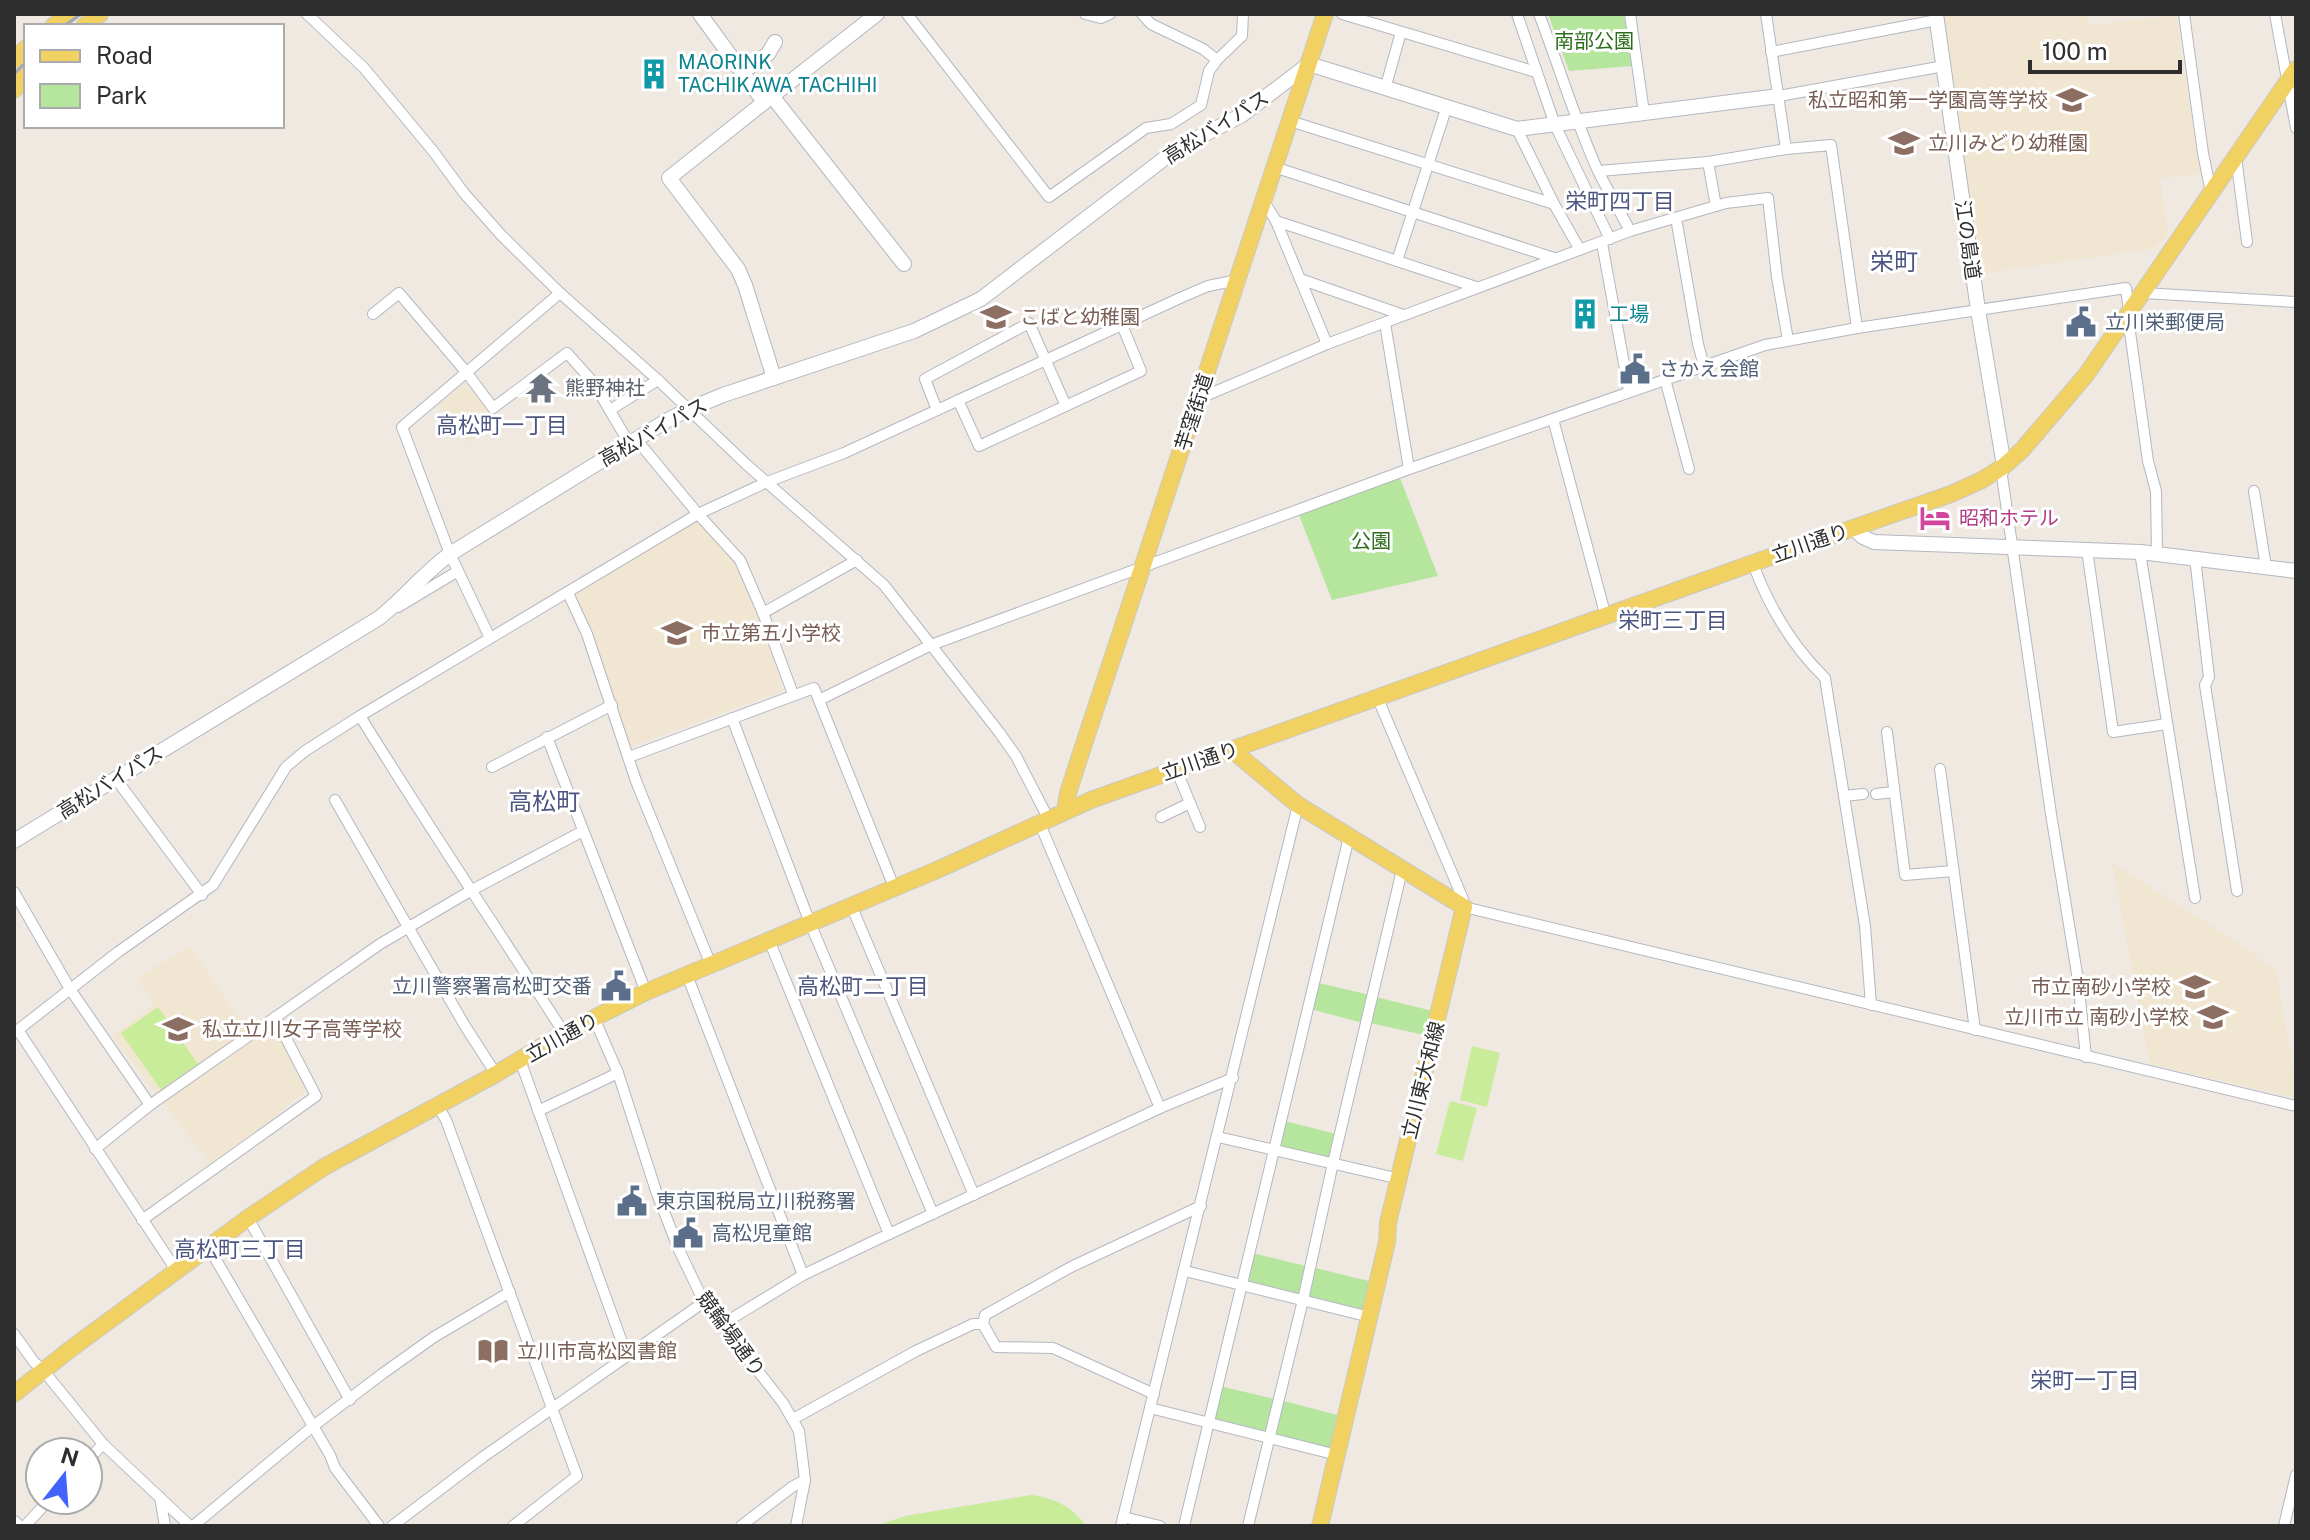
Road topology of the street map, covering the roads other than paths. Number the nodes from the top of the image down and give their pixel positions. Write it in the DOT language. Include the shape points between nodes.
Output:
graph roads {
  1 [pos="307,14"];
  2 [pos="700,14"];
  3 [pos="907,14"];
  4 [pos="1085,14"];
  5 [pos="1110,14"];
  6 [pos="1142,14"];
  7 [pos="1243,14"];
  8 [pos="1325,14"];
  9 [pos="1342,14"];
  10 [pos="1516,14"];
  11 [pos="1539,14"];
  12 [pos="1630,14"];
  13 [pos="1766,14"];
  14 [pos="2184,14"];
  15 [pos="2275,14"];
  16 [pos="873,15"];
  17 [pos="1936,17"];
  18 [pos="1401,32"];
  19 [pos="775,42"];
  20 [pos="1771,52"];
  21 [pos="1217,60"];
  22 [pos="1309,64"];
  23 [pos="1944,66"];
  24 [pos="742,72"];
  25 [pos="1536,72"];
  26 [pos="2291,75"];
  27 [pos="1385,89"];
  28 [pos="1779,96"];
  29 [pos="768,99"];
  30 [pos="1446,109"];
  31 [pos="1644,113"];
  32 [pos="1290,121"];
  33 [pos="1578,122"];
  34 [pos="1555,125"];
  35 [pos="2296,128"];
  36 [pos="1517,129"];
  37 [pos="1786,149"];
  38 [pos="2236,157"];
  39 [pos="1708,162"];
  40 [pos="1428,165"];
  41 [pos="1274,167"];
  42 [pos="1599,171"];
  43 [pos="2211,193"];
  44 [pos="1263,200"];
  45 [pos="1554,204"];
  46 [pos="1716,206"];
  47 [pos="1413,212"];
  48 [pos="1676,218"];
  49 [pos="1276,221"];
  50 [pos="1630,231"];
  51 [pos="1606,241"];
  52 [pos="2247,242"];
  53 [pos="1580,250"];
  54 [pos="1554,258"];
  55 [pos="1397,261"];
  56 [pos="904,264"];
  57 [pos="1300,279"];
  58 [pos="1238,280"];
  59 [pos="1477,287"];
  60 [pos="560,293"];
  61 [pos="2143,293"];
  62 [pos="2296,302"];
  63 [pos="1978,310"];
  64 [pos="373,314"];
  65 [pos="2128,314"];
  66 [pos="1403,315"];
  67 [pos="1385,323"];
  68 [pos="1122,325"];
  69 [pos="1857,328"];
  70 [pos="1788,340"];
  71 [pos="1327,344"];
  72 [pos="1046,360"];
  73 [pos="1704,366"];
  74 [pos="467,373"];
  75 [pos="774,378"];
  76 [pos="1665,379"];
  77 [pos="658,380"];
  78 [pos="1629,391"];
  79 [pos="1198,399"];
  80 [pos="958,400"];
  81 [pos="1066,406"];
  82 [pos="689,409"];
  83 [pos="610,410"];
  84 [pos="937,410"];
  85 [pos="1553,419"];
  86 [pos="633,441"];
  87 [pos="2004,466"];
  88 [pos="1409,469"];
  89 [pos="1689,469"];
  90 [pos="767,482"];
  91 [pos="2254,491"];
  92 [pos="698,514"];
  93 [pos="1853,528"];
  94 [pos="2011,548"];
  95 [pos="2087,550"];
  96 [pos="2140,552"];
  97 [pos="450,554"];
  98 [pos="2157,554"];
  99 [pos="2195,558"];
  100 [pos="857,560"];
  101 [pos="1753,564"];
  102 [pos="1142,567"];
  103 [pos="2266,567"];
  104 [pos="458,571"];
  105 [pos="2296,571"];
  106 [pos="568,593"];
  107 [pos="763,613"];
  108 [pos="1606,617"];
  109 [pos="379,618"];
  110 [pos="490,638"];
  111 [pos="931,645"];
  112 [pos="793,694"];
  113 [pos="1378,699"];
  114 [pos="819,700"];
  115 [pos="612,705"];
  116 [pos="360,716"];
  117 [pos="732,718"];
  118 [pos="2167,724"];
  119 [pos="1887,732"];
  120 [pos="547,737"];
  121 [pos="1232,750"];
  122 [pos="629,757"];
  123 [pos="492,767"];
  124 [pos="1176,769"];
  125 [pos="1940,769"];
  126 [pos="116,779"];
  127 [pos="1894,792"];
  128 [pos="1863,794"];
  129 [pos="1876,794"];
  130 [pos="1844,796"];
  131 [pos="335,800"];
  132 [pos="1190,803"];
  133 [pos="1298,805"];
  134 [pos="1065,811"];
  135 [pos="1161,817"];
  136 [pos="1044,822"];
  137 [pos="1200,827"];
  138 [pos="583,831"];
  139 [pos="1349,837"];
  140 [pos="14,841"];
  141 [pos="1402,870"];
  142 [pos="1953,871"];
  143 [pos="894,887"];
  144 [pos="472,890"];
  145 [pos="2237,891"];
  146 [pos="14,892"];
  147 [pos="202,895"];
  148 [pos="2195,898"];
  149 [pos="851,905"];
  150 [pos="1464,907"];
  151 [pos="810,923"];
  152 [pos="409,927"];
  153 [pos="769,940"];
  154 [pos="711,965"];
  155 [pos="687,975"];
  156 [pos="70,989"];
  157 [pos="646,992"];
  158 [pos="1871,1005"];
  159 [pos="275,1017"];
  160 [pos="594,1018"];
  161 [pos="1975,1030"];
  162 [pos="16,1031"];
  163 [pos="564,1033"];
  164 [pos="2086,1057"];
  165 [pos="520,1060"];
  166 [pos="618,1073"];
  167 [pos="496,1074"];
  168 [pos="1233,1078"];
  169 [pos="150,1105"];
  170 [pos="438,1106"];
  171 [pos="2296,1106"];
  172 [pos="1160,1108"];
  173 [pos="538,1111"];
  174 [pos="1218,1137"];
  175 [pos="95,1149"];
  176 [pos="1275,1151"];
  177 [pos="1333,1163"];
  178 [pos="1400,1179"];
  179 [pos="974,1195"];
  180 [pos="1201,1206"];
  181 [pos="933,1214"];
  182 [pos="248,1218"];
  183 [pos="142,1220"];
  184 [pos="889,1234"];
  185 [pos="209,1248"];
  186 [pos="173,1275"];
  187 [pos="803,1275"];
  188 [pos="1184,1275"];
  189 [pos="1243,1286"];
  190 [pos="510,1292"];
  191 [pos="1303,1300"];
  192 [pos="704,1302"];
  193 [pos="1370,1317"];
  194 [pos="983,1324"];
  195 [pos="721,1325"];
  196 [pos="14,1334"];
  197 [pos="627,1356"];
  198 [pos="43,1370"];
  199 [pos="14,1394"];
  200 [pos="1154,1394"];
  201 [pos="350,1400"];
  202 [pos="553,1408"];
  203 [pos="1150,1408"];
  204 [pos="793,1419"];
  205 [pos="1210,1423"];
  206 [pos="312,1427"];
  207 [pos="97,1436"];
  208 [pos="1270,1438"];
  209 [pos="104,1445"];
  210 [pos="1337,1455"];
  211 [pos="2296,1475"];
  212 [pos="805,1480"];
  213 [pos="160,1497"];
  214 [pos="1122,1522"];
  215 [pos="165,1526"];
  216 [pos="191,1526"];
  217 [pos="379,1526"];
  218 [pos="392,1526"];
  219 [pos="513,1526"];
  220 [pos="741,1526"];
  221 [pos="796,1526"];
  222 [pos="1160,1526"];
  223 [pos="1184,1526"];
  224 [pos="1248,1526"];
  225 [pos="1320,1526"];
  226 [pos="2284,1526"];
  1 -- 60 [label="street" via="364,68 464,193"];
  2 -- 24 [label="street"];
  3 -- 21 [label="street" via="1049,197 1146,128 1171,124 1201,105"];
  4 -- 5 [label="street"];
  6 -- 21 [label="street"];
  7 -- 21 [label="street" via="1242,36"];
  8 -- 22 [label="main road, 芋窪街道"];
  9 -- 18 [label="street"];
  10 -- 25 [label="street"];
  11 -- 33 [label="street"];
  12 -- 31 [label="street"];
  13 -- 20 [label="street"];
  14 -- 43 [label="street"];
  15 -- 26 [label="street"];
  16 -- 29 [label="street"];
  17 -- 20 [label="street"];
  17 -- 23 [label="street, 江の島道"];
  18 -- 25 [label="street"];
  18 -- 27 [label="street"];
  19 -- 24 [label="street" via="768,54"];
  20 -- 28 [label="street"];
  22 -- 27 [label="street"];
  22 -- 32 [label="main road, 芋窪街道"];
  22 -- 75 [label="street, 高松バイパス" via="1242,115 1178,148 981,299 914,331"];
  23 -- 28 [label="street"];
  23 -- 63 [label="street, 江の島道"];
  24 -- 29 [label="street"];
  25 -- 34 [label="street"];
  26 -- 35 [label="street"];
  26 -- 38 [label="main road, 立川通り"];
  27 -- 30 [label="street"];
  28 -- 31 [label="street"];
  28 -- 37 [label="street"];
  29 -- 56 [label="street"];
  29 -- 75 [label="street" via="669,178 738,269"];
  30 -- 36 [label="street"];
  30 -- 40 [label="street"];
  31 -- 33 [label="street"];
  32 -- 40 [label="street"];
  32 -- 41 [label="main road, 芋窪街道"];
  33 -- 34 [label="street"];
  33 -- 42 [label="street"];
  34 -- 36 [label="street"];
  34 -- 51 [label="street"];
  36 -- 45 [label="street"];
  37 -- 39 [label="street"];
  37 -- 69 [label="street" via="1831,145"];
  38 -- 43 [label="main road, 立川通り"];
  38 -- 52 [label="street"];
  39 -- 42 [label="street"];
  39 -- 46 [label="street"];
  40 -- 45 [label="street"];
  40 -- 47 [label="street"];
  41 -- 44 [label="main road, 芋窪街道"];
  41 -- 47 [label="street"];
  42 -- 50 [label="street"];
  43 -- 61 [label="main road, 立川通り"];
  44 -- 49 [label="street"];
  44 -- 58 [label="main road, 芋窪街道"];
  45 -- 53 [label="street"];
  46 -- 48 [label="street"];
  46 -- 70 [label="street" via="1768,198"];
  47 -- 54 [label="street"];
  47 -- 55 [label="street"];
  48 -- 50 [label="street"];
  48 -- 73 [label="street"];
  49 -- 55 [label="street"];
  49 -- 57 [label="street"];
  50 -- 51 [label="street"];
  51 -- 53 [label="street"];
  51 -- 78 [label="street"];
  53 -- 54 [label="street"];
  54 -- 59 [label="street"];
  55 -- 59 [label="street"];
  57 -- 66 [label="street"];
  57 -- 71 [label="street"];
  58 -- 68 [label="street" via="1208,286"];
  58 -- 79 [label="main road, 芋窪街道"];
  59 -- 66 [label="street"];
  60 -- 74 [label="street"];
  60 -- 77 [label="street"];
  61 -- 62 [label="street"];
  61 -- 65 [label="main road, 立川通り"];
  63 -- 65 [label="street" via="2126,288"];
  63 -- 69 [label="street"];
  63 -- 87 [label="street, 江の島道"];
  64 -- 74 [label="street" via="399,293"];
  65 -- 87 [label="main road, 立川通り" via="2060,409"];
  65 -- 98 [label="street" via="2134,322 2130,332 2156,491"];
  66 -- 67 [label="street"];
  67 -- 71 [label="street"];
  67 -- 88 [label="street"];
  68 -- 72 [label="street"];
  68 -- 81 [label="street" via="1141,371"];
  69 -- 70 [label="street"];
  70 -- 73 [label="street"];
  71 -- 79 [label="street"];
  72 -- 80 [label="street"];
  72 -- 81 [label="street"];
  72 -- 84 [label="street" via="1029,323 925,379"];
  73 -- 76 [label="street"];
  74 -- 83 [label="street" via="493,408 567,353"];
  74 -- 97 [label="street" via="402,427"];
  75 -- 82 [label="street, 高松バイパス"];
  76 -- 78 [label="street"];
  76 -- 89 [label="street"];
  77 -- 82 [label="street"];
  77 -- 83 [label="street"];
  78 -- 85 [label="street"];
  79 -- 102 [label="main road, 芋窪街道"];
  80 -- 81 [label="street" via="979,446"];
  80 -- 84 [label="street"];
  82 -- 86 [label="street, 高松バイパス"];
  82 -- 90 [label="street"];
  83 -- 86 [label="street"];
  84 -- 90 [label="street"];
  85 -- 88 [label="street"];
  85 -- 108 [label="street"];
  86 -- 92 [label="street"];
  86 -- 97 [label="street, 高松バイパス"];
  87 -- 93 [label="main road, 立川通り" via="1951,494"];
  87 -- 94 [label="street"];
  88 -- 102 [label="street"];
  90 -- 92 [label="street"];
  90 -- 100 [label="street"];
  91 -- 103 [label="street"];
  92 -- 106 [label="street"];
  92 -- 107 [label="street" via="740,560"];
  93 -- 94 [label="street" via="1874,542"];
  93 -- 101 [label="main road, 立川通り"];
  94 -- 95 [label="street"];
  94 -- 164 [label="street"];
  95 -- 96 [label="street"];
  95 -- 118 [label="street" via="2113,732"];
  96 -- 98 [label="street"];
  96 -- 118 [label="street"];
  97 -- 104 [label="street"];
  97 -- 109 [label="street, 高松バイパス"];
  98 -- 99 [label="street"];
  99 -- 103 [label="street"];
  99 -- 145 [label="street" via="2209,677 2205,685"];
  100 -- 107 [label="street"];
  100 -- 111 [label="street"];
  101 -- 108 [label="main road, 立川通り"];
  101 -- 130 [label="street" via="1782,624 1825,678"];
  102 -- 111 [label="street"];
  102 -- 134 [label="main road, 芋窪街道"];
  103 -- 105 [label="street"];
  104 -- 109 [label="street"];
  104 -- 110 [label="street"];
  106 -- 110 [label="street"];
  106 -- 115 [label="street"];
  107 -- 112 [label="street"];
  108 -- 113 [label="main road, 立川通り"];
  109 -- 126 [label="street, 高松バイパス"];
  110 -- 116 [label="street"];
  111 -- 114 [label="street"];
  111 -- 136 [label="street" via="1016,756"];
  112 -- 114 [label="street" via="814,688"];
  112 -- 117 [label="street"];
  113 -- 121 [label="main road, 立川通り"];
  113 -- 150 [label="street"];
  114 -- 143 [label="street"];
  115 -- 120 [label="street"];
  115 -- 122 [label="street"];
  116 -- 144 [label="street"];
  116 -- 147 [label="street" via="286,767"];
  117 -- 122 [label="street"];
  117 -- 151 [label="street"];
  118 -- 148 [label="street"];
  119 -- 127 [label="street"];
  120 -- 123 [label="street"];
  120 -- 138 [label="street"];
  121 -- 124 [label="main road, 立川通り"];
  121 -- 133 [label="main road"];
  122 -- 154 [label="street"];
  124 -- 132 [label="street"];
  124 -- 134 [label="main road, 立川通り"];
  125 -- 142 [label="street"];
  126 -- 140 [label="street, 高松バイパス"];
  126 -- 147 [label="street"];
  127 -- 129 [label="street"];
  127 -- 142 [label="street" via="1905,875"];
  128 -- 130 [label="street"];
  130 -- 158 [label="street" via="1865,926"];
  131 -- 152 [label="street"];
  132 -- 135 [label="street"];
  132 -- 137 [label="street"];
  133 -- 139 [label="main road"];
  133 -- 168 [label="street"];
  134 -- 136 [label="main road, 立川通り"];
  136 -- 143 [label="main road, 立川通り"];
  136 -- 172 [label="street"];
  138 -- 144 [label="street"];
  138 -- 157 [label="street"];
  139 -- 141 [label="main road"];
  139 -- 176 [label="street"];
  141 -- 150 [label="main road"];
  141 -- 177 [label="street"];
  142 -- 161 [label="street"];
  143 -- 149 [label="main road, 立川通り"];
  144 -- 152 [label="street"];
  144 -- 163 [label="street"];
  146 -- 156 [label="street"];
  147 -- 156 [label="street"];
  149 -- 151 [label="main road, 立川通り"];
  149 -- 179 [label="street"];
  150 -- 158 [label="street"];
  150 -- 178 [label="main road, 立川東大和線"];
  151 -- 153 [label="main road, 立川通り"];
  151 -- 181 [label="street"];
  152 -- 159 [label="street"];
  152 -- 167 [label="street"];
  153 -- 154 [label="main road, 立川通り"];
  153 -- 184 [label="street"];
  154 -- 155 [label="main road, 立川通り"];
  155 -- 157 [label="main road, 立川通り"];
  155 -- 187 [label="street"];
  156 -- 162 [label="street"];
  156 -- 169 [label="street"];
  157 -- 160 [label="main road, 立川通り"];
  158 -- 161 [label="street"];
  159 -- 169 [label="street"];
  159 -- 183 [label="street" via="316,1096"];
  160 -- 163 [label="main road, 立川通り"];
  160 -- 166 [label="street, 競輪場通り"];
  161 -- 164 [label="street"];
  162 -- 175 [label="street"];
  163 -- 165 [label="main road, 立川通り"];
  164 -- 171 [label="street"];
  165 -- 167 [label="main road, 立川通り"];
  165 -- 173 [label="street"];
  166 -- 173 [label="street"];
  166 -- 192 [label="street, 競輪場通り" via="656,1191"];
  167 -- 170 [label="main road, 立川通り"];
  168 -- 172 [label="street"];
  168 -- 174 [label="street"];
  169 -- 175 [label="street"];
  170 -- 182 [label="main road, 立川通り" via="324,1167"];
  170 -- 190 [label="street"];
  172 -- 179 [label="street"];
  173 -- 197 [label="street"];
  174 -- 176 [label="street"];
  174 -- 180 [label="street"];
  175 -- 183 [label="street"];
  176 -- 177 [label="street"];
  176 -- 189 [label="street"];
  177 -- 178 [label="street"];
  177 -- 191 [label="street"];
  178 -- 193 [label="main road, 立川東大和線"];
  179 -- 181 [label="street"];
  180 -- 188 [label="street"];
  180 -- 194 [label="street" via="1071,1267 985,1315"];
  181 -- 184 [label="street"];
  182 -- 185 [label="main road, 立川通り"];
  182 -- 201 [label="street"];
  183 -- 186 [label="street" via="172,1264"];
  184 -- 187 [label="street"];
  185 -- 186 [label="main road, 立川通り"];
  185 -- 206 [label="street"];
  186 -- 198 [label="main road, 立川通り"];
  187 -- 195 [label="street"];
  188 -- 189 [label="street"];
  188 -- 200 [label="street"];
  189 -- 191 [label="street"];
  189 -- 205 [label="street"];
  190 -- 201 [label="street" via="434,1337"];
  190 -- 202 [label="street"];
  191 -- 193 [label="street"];
  191 -- 208 [label="street"];
  192 -- 195 [label="street, 競輪場通り"];
  192 -- 197 [label="street"];
  193 -- 210 [label="main road, 立川東大和線"];
  194 -- 200 [label="street" via="996,1347 1053,1348"];
  194 -- 204 [label="street" via="916,1351"];
  195 -- 204 [label="street, 競輪場通り"];
  196 -- 198 [label="street"];
  197 -- 202 [label="street"];
  198 -- 199 [label="main road, 立川通り"];
  198 -- 207 [label="street"];
  200 -- 203 [label="street"];
  201 -- 206 [label="street"];
  202 -- 218 [label="street"];
  202 -- 219 [label="street" via="577,1476"];
  203 -- 205 [label="street"];
  203 -- 214 [label="street"];
  204 -- 212 [label="street, 競輪場通り"];
  205 -- 208 [label="street"];
  205 -- 223 [label="street"];
  206 -- 216 [label="street"];
  206 -- 217 [label="street"];
  208 -- 210 [label="street"];
  208 -- 224 [label="street"];
  209 -- 213 [label="street"];
  210 -- 225 [label="main road, 立川東大和線"];
  211 -- 226 [label="street"];
  212 -- 220 [label="street"];
  212 -- 221 [label="street, 競輪場通り"];
  213 -- 215 [label="street"];
  213 -- 216 [label="street"];
  214 -- 222 [label="street"];
}
